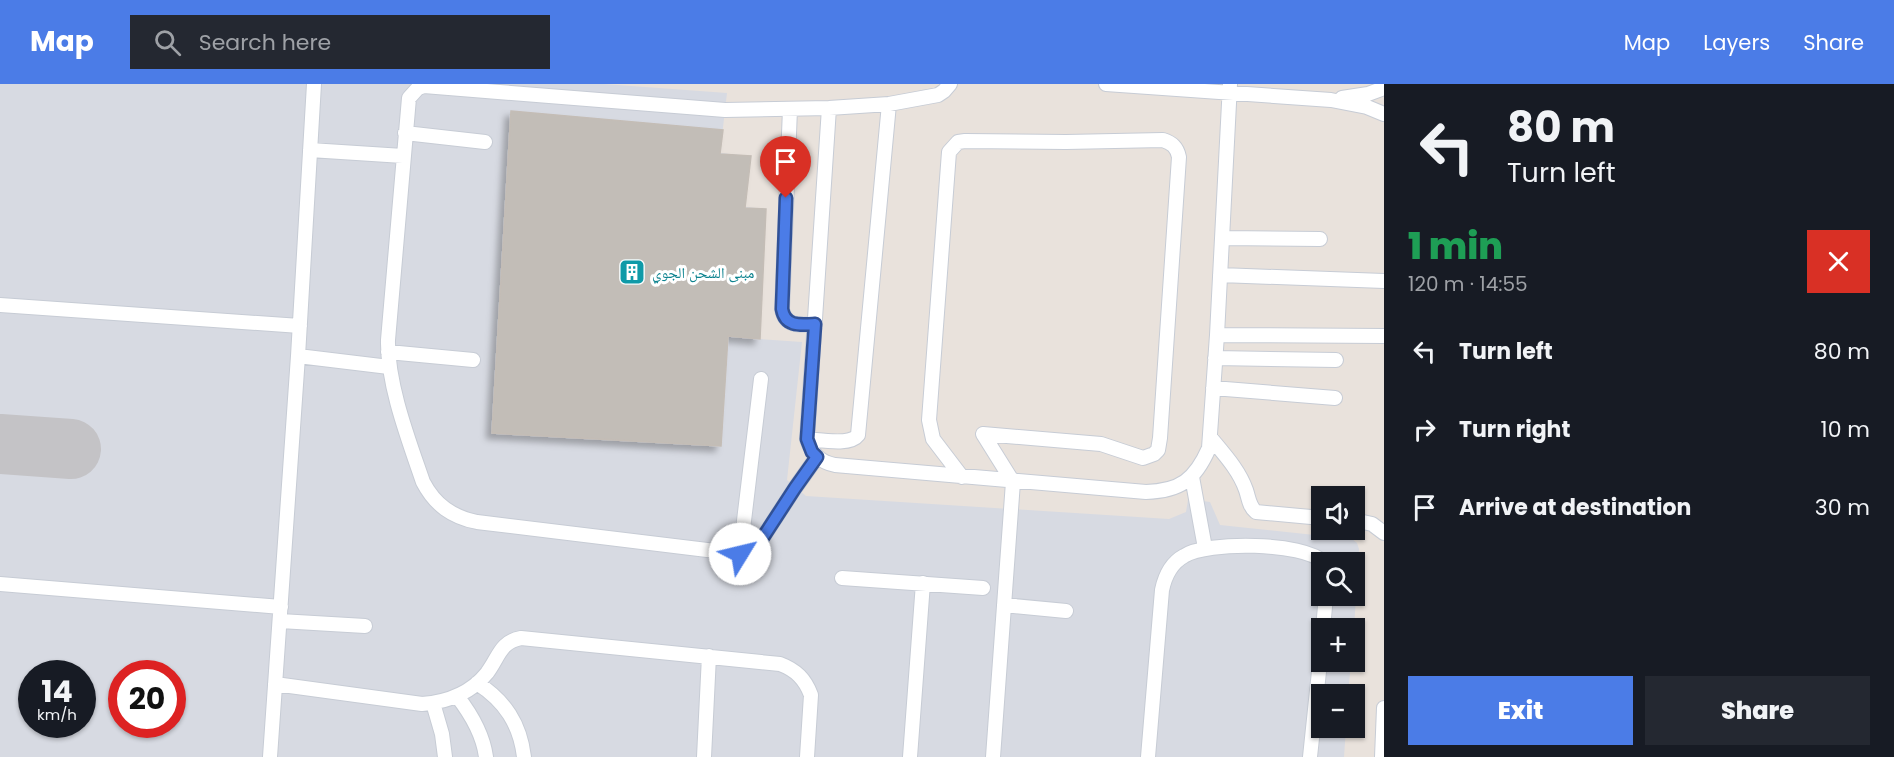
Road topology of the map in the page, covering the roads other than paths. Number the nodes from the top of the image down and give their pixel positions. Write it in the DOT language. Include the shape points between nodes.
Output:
graph roads {
  1 [pos="314,84"];
  2 [pos="950,84"];
  3 [pos="1106,84"];
  4 [pos="1229,88"];
  5 [pos="1384,88"];
  6 [pos="1332,100"];
  7 [pos="889,104"];
  8 [pos="829,108"];
  9 [pos="790,109"];
  10 [pos="1384,114"];
  11 [pos="405,133"];
  12 [pos="485,142"];
  13 [pos="310,150"];
  14 [pos="403,156"];
  15 [pos="1222,238"];
  16 [pos="1320,239"];
  17 [pos="1220,275"];
  18 [pos="1384,280"];
  19 [pos="0,304"];
  20 [pos="815,324"];
  21 [pos="300,326"];
  22 [pos="1217,335"];
  23 [pos="1384,336"];
  24 [pos="388,352"];
  25 [pos="298,356"];
  26 [pos="1215,358"];
  27 [pos="473,360"];
  28 [pos="1336,360"];
  29 [pos="389,367"];
  30 [pos="761,379"];
  31 [pos="1213,388"];
  32 [pos="1335,398"];
  33 [pos="1210,437"];
  34 [pos="807,439"];
  35 [pos="817,457"];
  36 [pos="962,477"];
  37 [pos="1192,477"];
  38 [pos="1013,482"];
  39 [pos="1311,517"];
  40 [pos="1365,522"];
  41 [pos="1384,533"];
  42 [pos="1205,548"];
  43 [pos="740,554"];
  44 [pos="1311,554"];
  45 [pos="842,578"];
  46 [pos="0,584"];
  47 [pos="923,584"];
  48 [pos="984,588"];
  49 [pos="1004,604"];
  50 [pos="1066,611"];
  51 [pos="280,614"];
  52 [pos="365,626"];
  53 [pos="709,656"];
  54 [pos="1319,672"];
  55 [pos="477,683"];
  56 [pos="275,684"];
  57 [pos="457,696"];
  58 [pos="433,703"];
  59 [pos="1384,708"];
  60 [pos="270,757"];
  61 [pos="445,757"];
  62 [pos="486,757"];
  63 [pos="524,757"];
  64 [pos="704,757"];
  65 [pos="807,757"];
  66 [pos="910,757"];
  67 [pos="993,757"];
  68 [pos="1148,757"];
  69 [pos="1310,757"];
  70 [pos="1382,757"];
  1 -- 13 [label="lane"];
  2 -- 7 [label="lane" via="938,95"];
  3 -- 4 [label="lane"];
  4 -- 6 [label="lane"];
  4 -- 15 [label="lane"];
  5 -- 6 [label="lane"];
  6 -- 10 [label="lane"];
  7 -- 8 [label="lane"];
  7 -- 34 [label="lane" via="858,435 850,441"];
  8 -- 9 [label="lane"];
  8 -- 20 [label="lane"];
  9 -- 11 [label="lane" via="725,110 424,86 409,98"];
  9 -- 20 [label="lane" via="782,309 784,318 792,324"];
  11 -- 12 [label="lane"];
  11 -- 14 [label="lane"];
  13 -- 14 [label="lane"];
  13 -- 21 [label="lane"];
  14 -- 24 [label="lane"];
  15 -- 16 [label="lane"];
  15 -- 17 [label="lane"];
  17 -- 18 [label="lane"];
  17 -- 22 [label="lane"];
  19 -- 21 [label="lane"];
  20 -- 34 [label="lane"];
  21 -- 25 [label="lane"];
  22 -- 23 [label="lane"];
  22 -- 26 [label="lane"];
  24 -- 27 [label="lane"];
  24 -- 29 [label="lane"];
  25 -- 29 [label="lane"];
  25 -- 51 [label="lane"];
  26 -- 28 [label="lane"];
  26 -- 31 [label="lane"];
  29 -- 43 [label="lane" via="423,482 436,502 455,516 477,522"];
  30 -- 43 [label="lane"];
  31 -- 32 [label="lane"];
  31 -- 33 [label="lane"];
  33 -- 37 [label="lane" via="1202,464"];
  33 -- 39 [label="lane" via="1235,469 1256,513"];
  34 -- 35 [label="lane"];
  35 -- 36 [label="lane" via="836,465"];
  35 -- 43 [label="lane" via="758,545"];
  36 -- 38 [label="lane"];
  36 -- 38 [label="lane" via="933,439 929,420 947,159 953,146 965,141 1163,140 1174,145 1179,163 1160,444 1154,454 1143,459 1101,444 984,434"];
  37 -- 38 [label="lane" via="1162,492"];
  37 -- 42 [label="lane"];
  38 -- 49 [label="lane"];
  40 -- 41 [label="lane"];
  42 -- 44 [label="lane" via="1251,546"];
  42 -- 68 [label="lane" via="1176,561 1164,582"];
  45 -- 47 [label="lane"];
  46 -- 51 [label="lane"];
  47 -- 48 [label="lane"];
  47 -- 66 [label="lane"];
  49 -- 50 [label="lane"];
  49 -- 67 [label="lane"];
  51 -- 52 [label="lane"];
  51 -- 56 [label="lane"];
  53 -- 55 [label="lane" via="521,638 504,645"];
  53 -- 64 [label="lane"];
  53 -- 65 [label="lane" via="780,663 797,672 811,695"];
  54 -- 69 [label="lane"];
  55 -- 57 [label="lane"];
  55 -- 63 [label="lane" via="510,713"];
  56 -- 58 [label="lane"];
  56 -- 60 [label="lane"];
  57 -- 58 [label="lane"];
  57 -- 62 [label="lane" via="474,721"];
  58 -- 61 [label="lane"];
  59 -- 70 [label="lane"];
}
